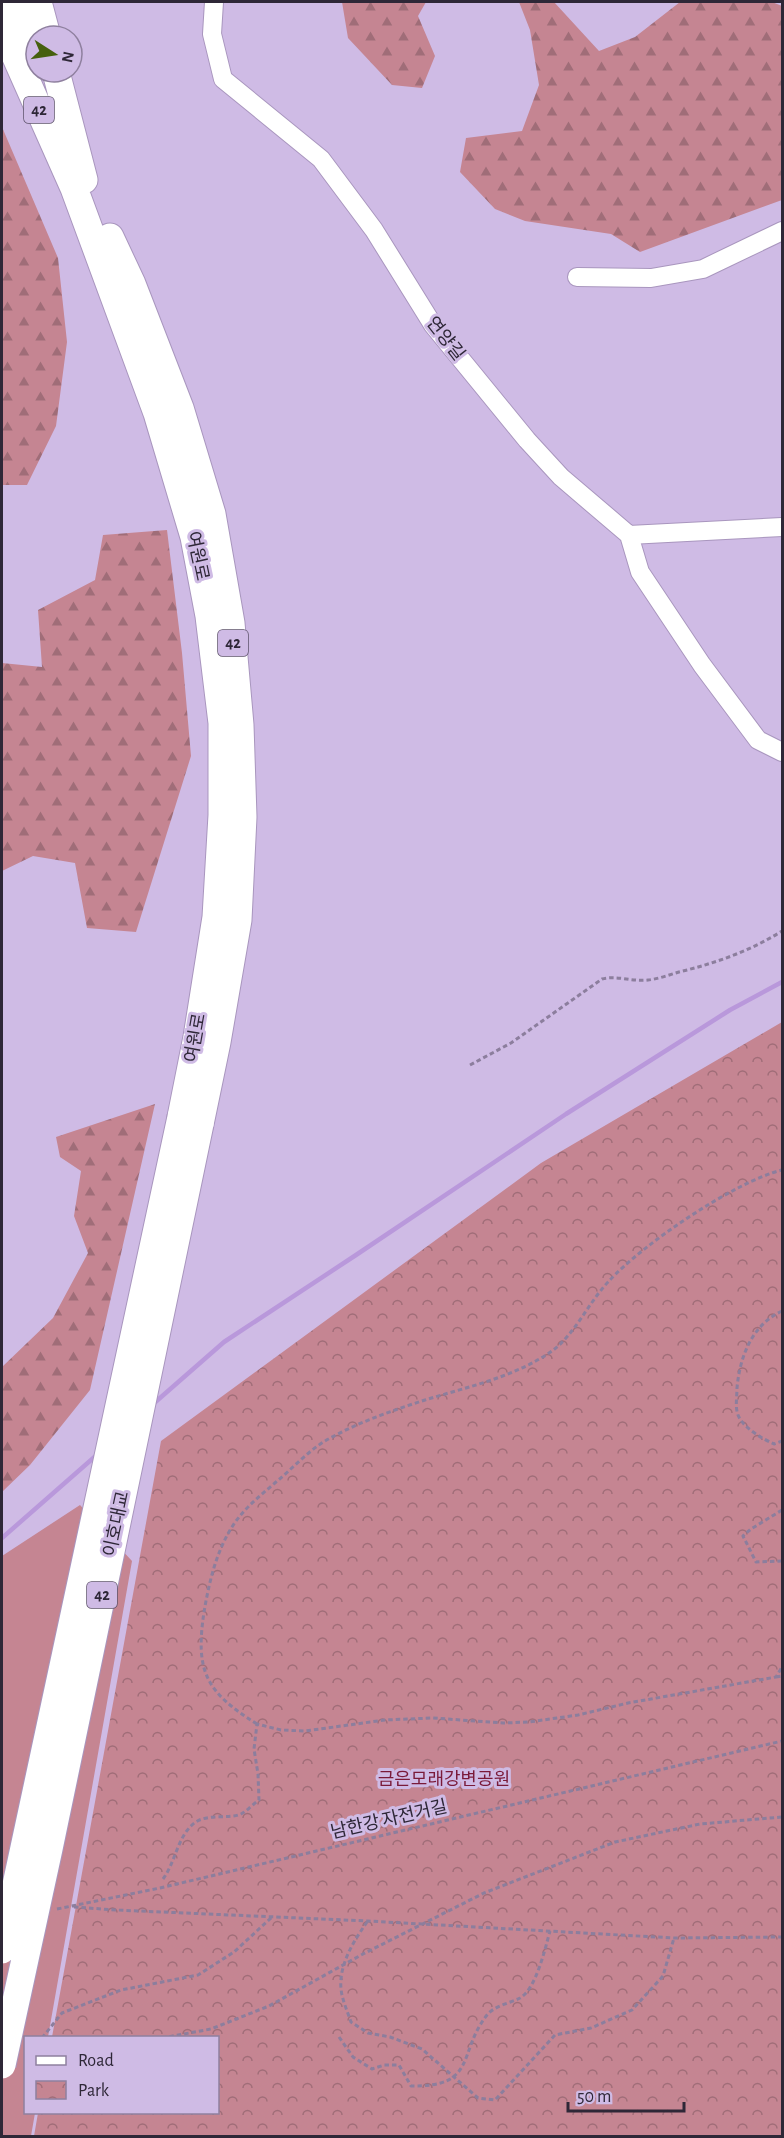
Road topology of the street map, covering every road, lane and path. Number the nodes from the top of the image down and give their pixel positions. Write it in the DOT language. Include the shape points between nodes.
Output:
graph roads {
  1 [pos="11,2"];
  2 [pos="38,2"];
  3 [pos="214,2"];
  4 [pos="44,24"];
  5 [pos="2,26"];
  6 [pos="24,34"];
  7 [pos="2,70"];
  8 [pos="44,84"];
  9 [pos="59,84"];
  10 [pos="81,190"];
  11 [pos="783,231"];
  12 [pos="577,277"];
  13 [pos="783,527"];
  14 [pos="629,535"];
  15 [pos="783,752"];
  16 [pos="783,931"];
  17 [pos="470,1065"];
  18 [pos="190,1120"];
  19 [pos="783,1170"];
  20 [pos="783,1311"];
  21 [pos="783,1441"];
  22 [pos="783,1510"];
  23 [pos="783,1561"];
  24 [pos="783,1667"];
  25 [pos="783,1676"];
  26 [pos="776,1677"];
  27 [pos="257,1724"];
  28 [pos="783,1741"];
  29 [pos="783,1817"];
  30 [pos="163,1879"];
  31 [pos="69,1906"];
  32 [pos="47,1911"];
  33 [pos="273,1917"];
  34 [pos="368,1921"];
  35 [pos="422,1924"];
  36 [pos="550,1931"];
  37 [pos="783,1937"];
  38 [pos="674,1938"];
  39 [pos="2,1950"];
  40 [pos="343,1966"];
  41 [pos="43,2036"];
  42 [pos="168,2036"];
  43 [pos="339,2037"];
  44 [pos="2,2065"];
  45 [pos="454,2078"];
  1 -- 6 [label="highway"];
  2 -- 4 [label="highway"];
  3 -- 14 [label="street, 연양길" via="212,34 223,79 321,159 374,230 433,325 498,405 561,477"];
  5 -- 10 [label="highway, 여원로 / 42"];
  7 -- 10 [label="highway"];
  8 -- 10 [label="highway, 여원로 / 42"];
  9 -- 10 [label="highway"];
  10 -- 18 [label="highway, 여원로 / 42" via="132,284 180,408 212,514 231,623 243,817 238,920 217,1042"];
  11 -- 12 [label="street" via="703,269 651,278"];
  13 -- 14 [label="street"];
  14 -- 15 [label="street" via="640,572 702,665 758,740"];
  16 -- 17 [label="path" via="736,955 647,981 602,979 511,1043"];
  18 -- 39 [label="highway, 이호대교 / 42, bridge"];
  18 -- 44 [label="highway, 이호대교 / 42, bridge" via="51,1837"];
  19 -- 27 [label="path" via="738,1188 645,1249 608,1282 564,1341 551,1352 506,1374 398,1409 323,1442 245,1508 215,1564 200,1641 211,1685 227,1704"];
  20 -- 21 [label="path" via="749,1340 740,1365 736,1403 739,1417 761,1438 774,1444"];
  22 -- 23 [label="path" via="743,1536 756,1562"];
  24 -- 26 [label="path"];
  25 -- 26 [label="path"];
  26 -- 27 [label="path" via="530,1722 503,1724 433,1718 305,1731"];
  27 -- 30 [label="path" via="254,1749 259,1800 240,1815 214,1816 192,1825"];
  28 -- 31 [label="path, 남한강 자전거길"];
  29 -- 35 [label="path" via="700,1824 615,1842 484,1893"];
  31 -- 32 [label="path, 남한강 자전거길"];
  31 -- 33 [label="path"];
  33 -- 34 [label="path"];
  33 -- 41 [label="path" via="234,1952 198,1976 121,1990 62,2013"];
  34 -- 35 [label="path"];
  34 -- 40 [label="path"];
  35 -- 36 [label="path"];
  35 -- 40 [label="path"];
  36 -- 38 [label="path"];
  36 -- 45 [label="path" via="541,1965 523,1996 488,2012 472,2040 466,2062"];
  37 -- 38 [label="path"];
  38 -- 45 [label="path" via="663,1976 632,2010 591,2028 555,2035 495,2100 478,2098"];
  40 -- 42 [label="path" via="269,2006 211,2029"];
  40 -- 45 [label="path" via="341,1993 351,2022 369,2033 422,2049"];
  43 -- 45 [label="path" via="353,2057 372,2069 399,2065 411,2086 430,2086"];
}
